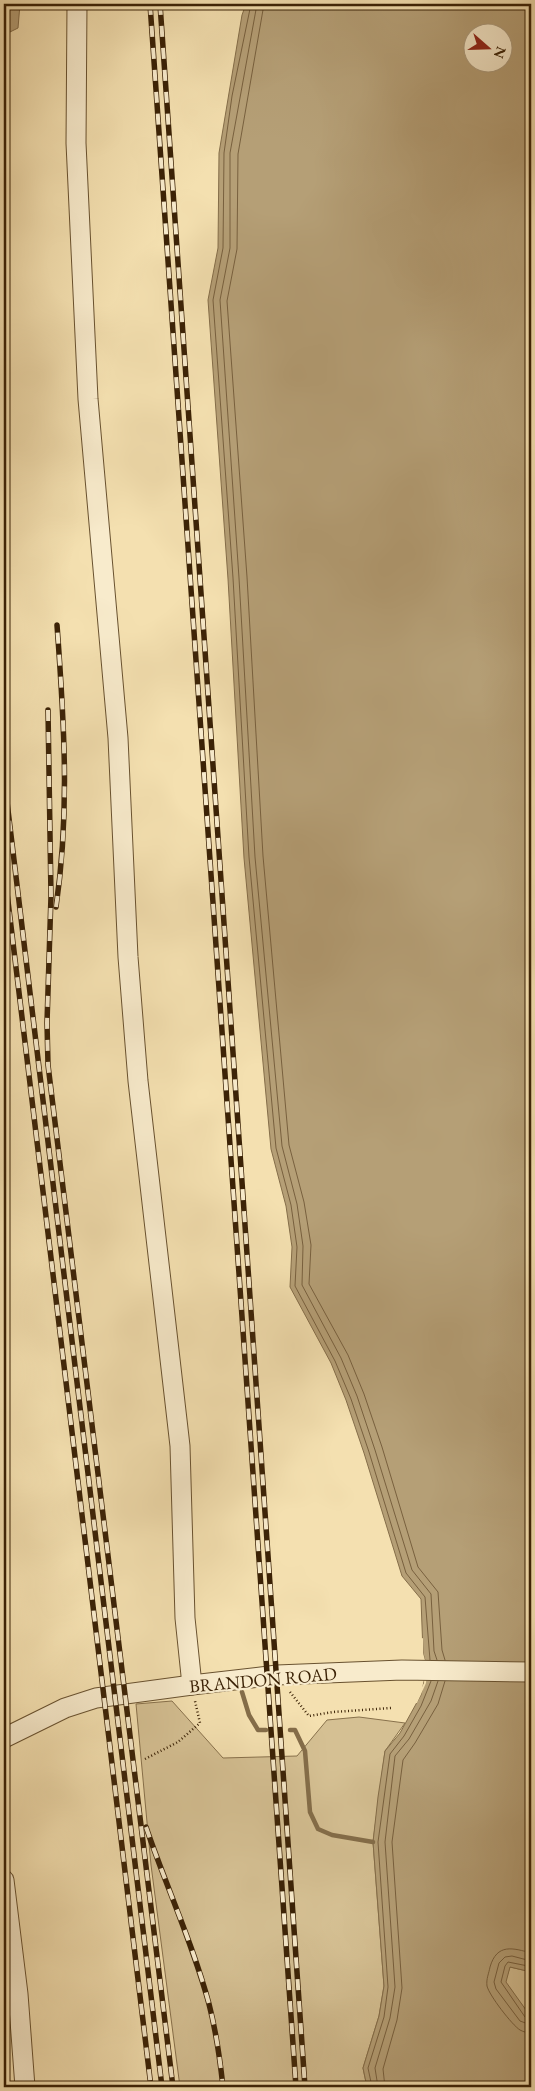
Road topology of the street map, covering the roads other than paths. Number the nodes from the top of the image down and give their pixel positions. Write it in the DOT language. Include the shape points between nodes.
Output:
graph roads {
  1 [pos="77,4"];
  2 [pos="531,1672"];
  3 [pos="192,1685"];
  4 [pos="4,1738"];
  5 [pos="4,1880"];
  6 [pos="25,2087"];
  1 -- 3 [label="street" via="76,143 88,399 118,738 128,957 138,1081 180,1446 185,1618"];
  2 -- 3 [label="street, BRANDON ROAD" via="402,1670 277,1676"];
  3 -- 4 [label="street, BRANDON ROAD" via="96,1698 65,1708"];
  5 -- 6 [label="street"];
}
